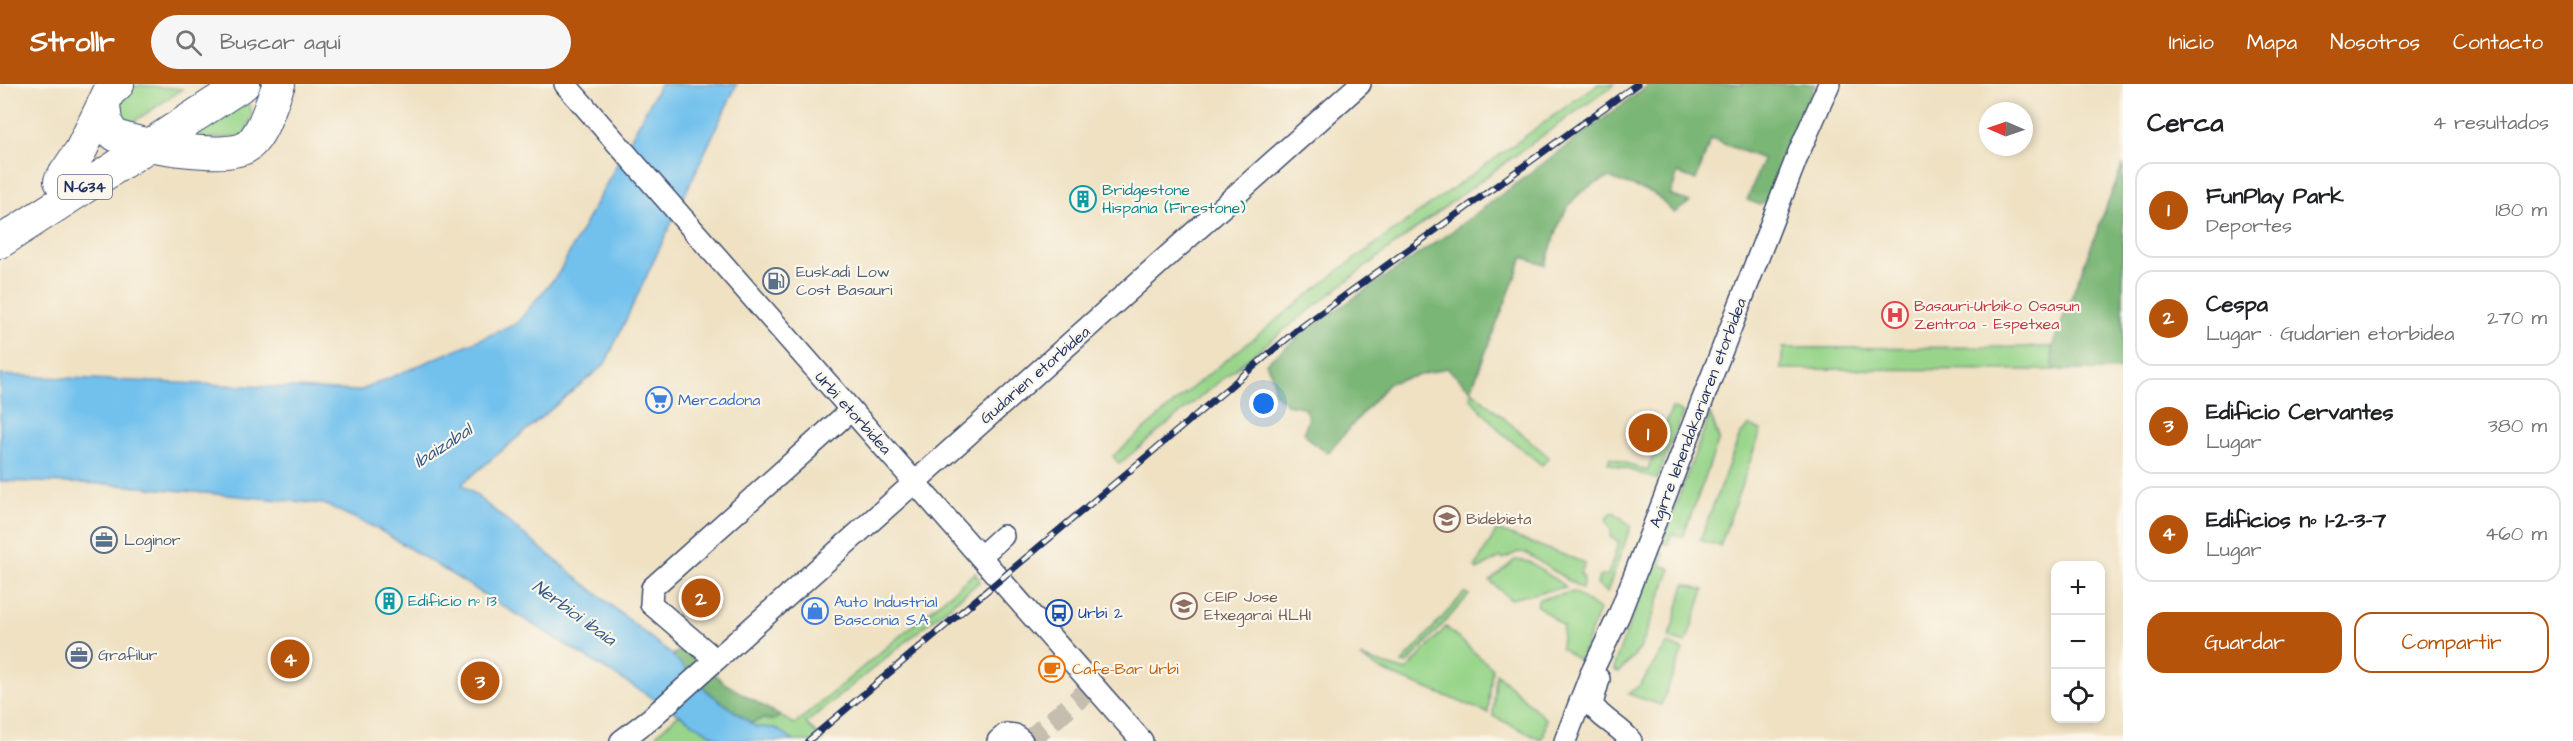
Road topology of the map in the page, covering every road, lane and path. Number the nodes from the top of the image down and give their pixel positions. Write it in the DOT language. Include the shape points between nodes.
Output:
graph roads {
  1 [pos="279,84"];
  2 [pos="565,84"];
  3 [pos="1360,84"];
  4 [pos="1829,84"];
  5 [pos="225,85"];
  6 [pos="109,93"];
  7 [pos="258,133"];
  8 [pos="139,141"];
  9 [pos="60,181"];
  10 [pos="0,220"];
  11 [pos="0,242"];
  12 [pos="851,410"];
  13 [pos="915,482"];
  14 [pos="1003,536"];
  15 [pos="980,557"];
  16 [pos="1619,615"];
  17 [pos="713,663"];
  18 [pos="1596,711"];
  19 [pos="1573,719"];
  20 [pos="621,741"];
  21 [pos="998,741"];
  22 [pos="1022,741"];
  23 [pos="1142,741"];
  24 [pos="1565,741"];
  25 [pos="1631,741"];
  1 -- 7 [label="highway"];
  2 -- 12 [label="street, Urbi etorbidea"];
  3 -- 13 [label="street, Gudarien etorbidea"];
  4 -- 16 [label="street, Agirre lehendakariaren etorbidea"];
  5 -- 7 [label="highway" via="248,91 261,106"];
  5 -- 8 [label="highway, N-634"];
  6 -- 8 [label="highway" via="105,122 109,129"];
  6 -- 9 [label="highway" via="81,150"];
  7 -- 8 [label="highway" via="251,144 228,153 204,153"];
  8 -- 9 [label="highway, N-634"];
  8 -- 11 [label="highway, N-634"];
  9 -- 10 [label="highway, N-634"];
  12 -- 13 [label="street, Urbi etorbidea"];
  12 -- 17 [label="street" via="652,588 651,604"];
  13 -- 15 [label="street, Urbi etorbidea"];
  13 -- 17 [label="street, Gudarien etorbidea"];
  14 -- 15 [label="street"];
  15 -- 23 [label="street, Urbi etorbidea"];
  16 -- 18 [label="street" via="1592,704"];
  16 -- 19 [label="street, Agirre lehendakariaren etorbidea"];
  17 -- 20 [label="street, Gudarien etorbidea"];
  18 -- 19 [label="street"];
  18 -- 25 [label="street" via="1623,730"];
  19 -- 24 [label="street, Agirre lehendakariaren etorbidea"];
  21 -- 22 [label="street" via="1006,734"];
}
